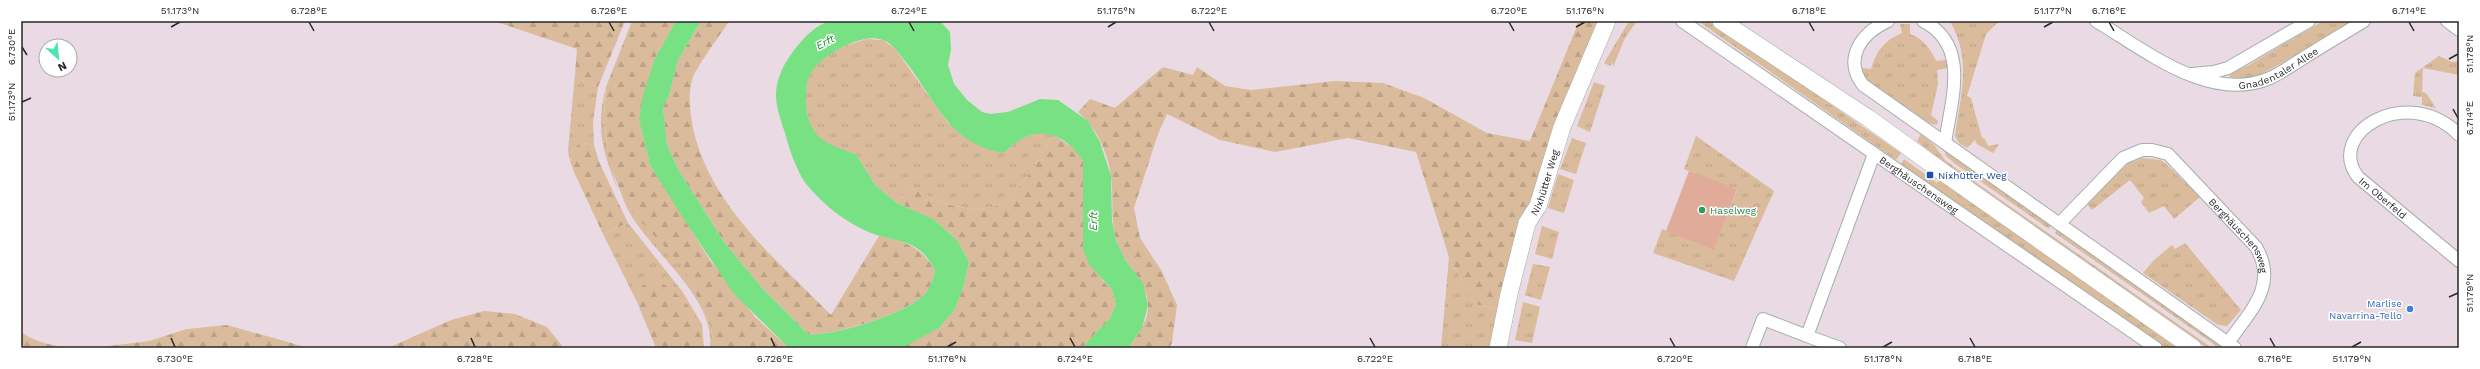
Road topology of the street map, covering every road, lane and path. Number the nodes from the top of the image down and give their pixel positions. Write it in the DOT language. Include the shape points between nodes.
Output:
graph roads {
  1 [pos="1607,21"];
  2 [pos="1682,21"];
  3 [pos="1720,21"];
  4 [pos="1888,21"];
  5 [pos="1924,21"];
  6 [pos="2096,21"];
  7 [pos="2309,21"];
  8 [pos="2364,21"];
  9 [pos="2447,21"];
  10 [pos="2459,30"];
  11 [pos="2187,74"];
  12 [pos="2459,135"];
  13 [pos="1945,143"];
  14 [pos="1874,154"];
  15 [pos="2059,224"];
  16 [pos="2459,261"];
  17 [pos="1807,336"];
  18 [pos="2231,345"];
  19 [pos="2151,347"];
  20 [pos="1498,348"];
  21 [pos="1752,348"];
  22 [pos="1840,348"];
  23 [pos="2193,348"];
  1 -- 20 [label="main road, Nixhütter Weg" via="1562,127 1538,206 1527,222 1508,294"];
  2 -- 14 [label="street, Berghäuschensweg"];
  3 -- 23 [label="main road" via="1909,146"];
  4 -- 13 [label="street, Berghäuschensweg" via="1867,34 1859,45 1854,62 1856,76 1863,85"];
  5 -- 13 [label="street" via="1941,34 1954,60 1956,72"];
  6 -- 11 [label="street, Gnadentaler Allee"];
  7 -- 11 [label="street, Gnadentaler Allee" via="2228,68"];
  8 -- 11 [label="street, Gnadentaler Allee" via="2271,78 2258,82 2245,85 2218,84"];
  9 -- 10 [label="street"];
  12 -- 16 [label="street, Im Oberfeld" via="2433,116 2419,112 2385,114 2364,128 2354,143 2350,157 2354,172"];
  13 -- 15 [label="street, Berghäuschensweg"];
  14 -- 17 [label="street"];
  14 -- 19 [label="street, Berghäuschensweg"];
  15 -- 18 [label="street, Berghäuschensweg"];
  15 -- 18 [label="street, Berghäuschensweg" via="2123,158 2142,150 2168,154 2256,248 2265,265 2264,288"];
  17 -- 21 [label="street" via="1763,319"];
  17 -- 22 [label="street"];
}
